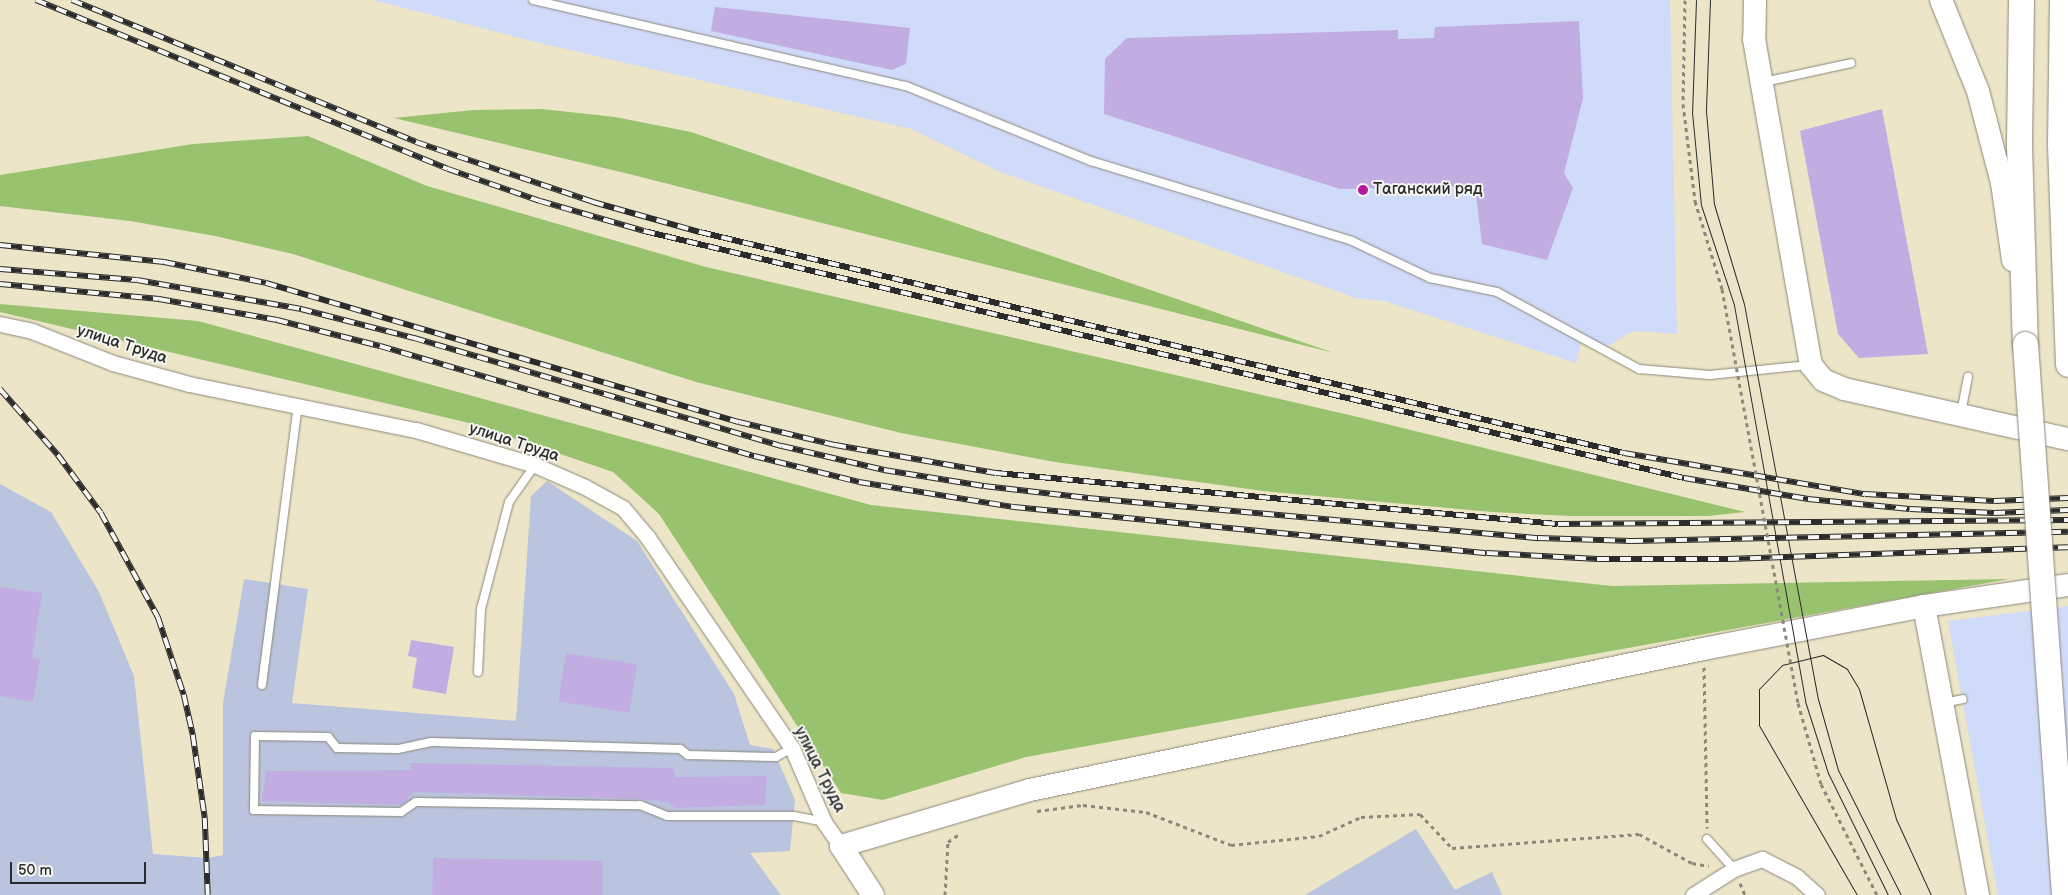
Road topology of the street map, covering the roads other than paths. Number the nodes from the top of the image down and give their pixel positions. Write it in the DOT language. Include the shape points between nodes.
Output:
graph roads {
  1 [pos="533,0"];
  2 [pos="1755,0"];
  3 [pos="1941,0"];
  4 [pos="2022,0"];
  5 [pos="2062,0"];
  6 [pos="2068,20"];
  7 [pos="1852,63"];
  8 [pos="2062,64"];
  9 [pos="1762,83"];
  10 [pos="0,324"];
  11 [pos="2026,344"];
  12 [pos="2068,364"];
  13 [pos="1812,365"];
  14 [pos="1968,377"];
  15 [pos="298,405"];
  16 [pos="1961,415"];
  17 [pos="2068,439"];
  18 [pos="535,465"];
  19 [pos="2068,585"];
  20 [pos="1924,606"];
  21 [pos="478,672"];
  22 [pos="262,686"];
  23 [pos="792,748"];
  24 [pos="824,822"];
  25 [pos="1706,839"];
  26 [pos="841,846"];
  27 [pos="1734,869"];
  28 [pos="873,895"];
  29 [pos="1693,895"];
  30 [pos="1817,895"];
  31 [pos="1978,895"];
  32 [pos="2064,895"];
  1 -- 13 [label="lane" via="906,86 1091,161 1352,242 1430,278 1497,292 1639,369 1710,375"];
  2 -- 9 [label="street" via="1754,39"];
  3 -- 11 [label="street" via="1978,91 2002,183"];
  4 -- 11 [label="main road" via="2020,146"];
  5 -- 8 [label="main road"];
  6 -- 8 [label="street"];
  7 -- 9 [label="lane"];
  8 -- 12 [label="main road" via="2060,145"];
  9 -- 13 [label="street"];
  10 -- 15 [label="street, улица Труда" via="32,331 122,366 189,384"];
  11 -- 32 [label="main road, bridge"];
  13 -- 16 [label="street" via="1823,380 1844,389"];
  14 -- 16 [label="lane"];
  15 -- 18 [label="street, улица Труда" via="416,430"];
  15 -- 22 [label="lane"];
  16 -- 17 [label="street"];
  18 -- 21 [label="lane" via="509,502 481,609"];
  18 -- 23 [label="street, улица Труда" via="623,508 648,538"];
  19 -- 20 [label="street"];
  20 -- 26 [label="street" via="1080,778"];
  20 -- 31 [label="street" via="1954,701"];
  23 -- 24 [label="street, улица Труда"];
  23 -- 24 [label="lane" via="776,757 688,755 680,749 431,742 398,749 337,748 328,737 255,736 254,810 401,812 416,802 640,805 667,816 794,816"];
  24 -- 26 [label="street, улица Труда"];
  25 -- 27 [label="lane"];
  26 -- 28 [label="street"];
  27 -- 29 [label="street"];
  27 -- 30 [label="street" via="1762,859 1797,877"];
}
